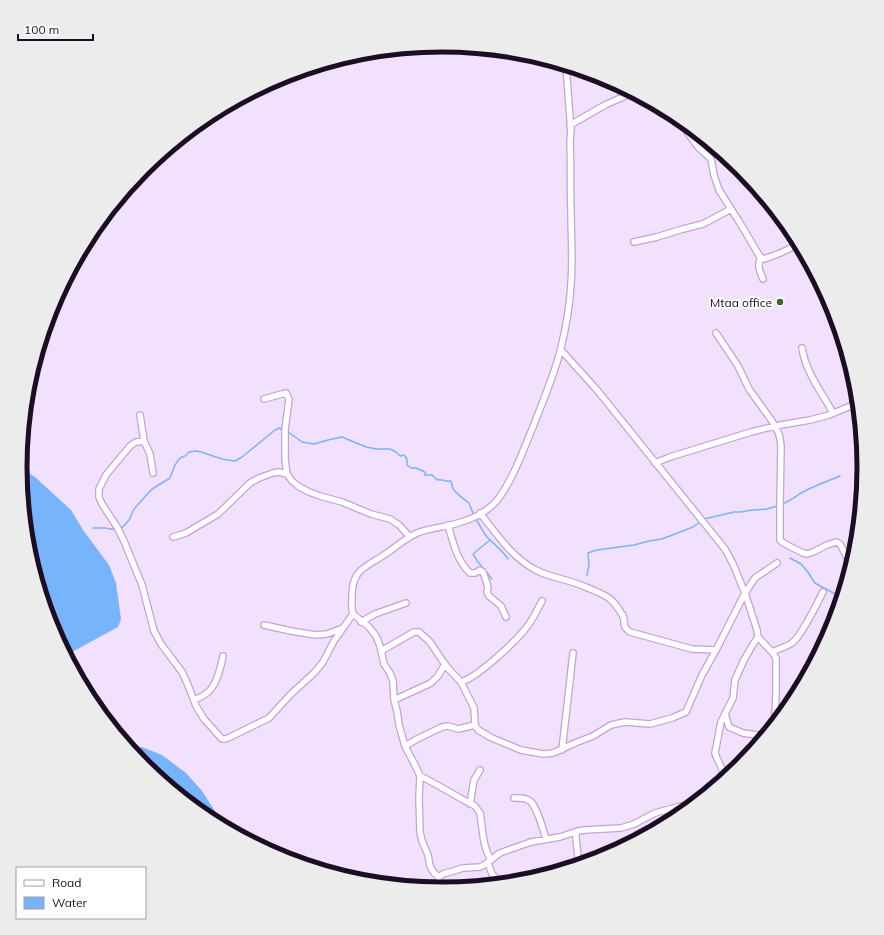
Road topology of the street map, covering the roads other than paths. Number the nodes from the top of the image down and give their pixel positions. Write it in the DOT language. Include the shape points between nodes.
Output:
graph roads {
  1 [pos="566,72"];
  2 [pos="627,95"];
  3 [pos="570,125"];
  4 [pos="688,133"];
  5 [pos="731,209"];
  6 [pos="634,242"];
  7 [pos="793,247"];
  8 [pos="761,257"];
  9 [pos="763,279"];
  10 [pos="716,333"];
  11 [pos="802,348"];
  12 [pos="561,350"];
  13 [pos="264,399"];
  14 [pos="852,406"];
  15 [pos="833,414"];
  16 [pos="140,415"];
  17 [pos="775,426"];
  18 [pos="144,441"];
  19 [pos="655,463"];
  20 [pos="153,473"];
  21 [pos="287,474"];
  22 [pos="480,513"];
  23 [pos="448,525"];
  24 [pos="173,537"];
  25 [pos="410,537"];
  26 [pos="847,557"];
  27 [pos="777,563"];
  28 [pos="823,592"];
  29 [pos="745,593"];
  30 [pos="542,601"];
  31 [pos="406,603"];
  32 [pos="353,614"];
  33 [pos="506,617"];
  34 [pos="361,622"];
  35 [pos="264,625"];
  36 [pos="343,628"];
  37 [pos="758,638"];
  38 [pos="716,650"];
  39 [pos="381,651"];
  40 [pos="772,652"];
  41 [pos="574,653"];
  42 [pos="223,656"];
  43 [pos="445,664"];
  44 [pos="461,682"];
  45 [pos="194,700"];
  46 [pos="394,700"];
  47 [pos="725,714"];
  48 [pos="775,714"];
  49 [pos="475,725"];
  50 [pos="759,735"];
  51 [pos="405,746"];
  52 [pos="562,750"];
  53 [pos="480,770"];
  54 [pos="723,773"];
  55 [pos="420,776"];
  56 [pos="514,798"];
  57 [pos="470,804"];
  58 [pos="684,805"];
  59 [pos="576,832"];
  60 [pos="546,839"];
  61 [pos="578,859"];
  62 [pos="489,861"];
  63 [pos="439,877"];
  64 [pos="497,879"];
  65 [pos="437,882"];
  1 -- 3 [label="street"];
  2 -- 3 [label="street"];
  3 -- 12 [label="street" via="572,282"];
  4 -- 5 [label="street" via="711,159 719,190"];
  5 -- 6 [label="street" via="703,224"];
  5 -- 8 [label="street"];
  7 -- 8 [label="street" via="764,259"];
  8 -- 9 [label="street" via="758,267"];
  10 -- 17 [label="street" via="738,366 749,390"];
  11 -- 15 [label="street" via="810,374"];
  12 -- 19 [label="street" via="597,390"];
  12 -- 22 [label="street" via="511,478 492,506"];
  13 -- 21 [label="street" via="286,394 289,400 285,430"];
  14 -- 15 [label="street"];
  15 -- 17 [label="street"];
  16 -- 18 [label="street"];
  17 -- 19 [label="street"];
  17 -- 26 [label="street" via="781,447 780,540 807,554 836,542 840,544"];
  18 -- 20 [label="street" via="150,454"];
  18 -- 45 [label="street" via="132,444 106,475 99,489 99,497 124,541 142,585 160,644 182,672"];
  19 -- 29 [label="street" via="725,549"];
  21 -- 24 [label="street" via="279,472 259,478 250,483 218,514 186,533"];
  21 -- 25 [label="street" via="298,486 309,492 390,519"];
  22 -- 23 [label="street"];
  22 -- 38 [label="street" via="505,545 526,564 548,576 566,580 609,598 623,616 624,625 630,632 692,649"];
  23 -- 25 [label="street"];
  23 -- 33 [label="street" via="463,565 470,573 480,570 483,572 489,596 499,603"];
  25 -- 32 [label="street" via="359,571 352,587"];
  27 -- 29 [label="street" via="755,578"];
  28 -- 40 [label="street" via="796,639"];
  29 -- 37 [label="street"];
  29 -- 38 [label="street"];
  30 -- 44 [label="street" via="531,622 503,652"];
  31 -- 34 [label="street"];
  32 -- 34 [label="street"];
  32 -- 36 [label="street"];
  34 -- 39 [label="street" via="376,636"];
  35 -- 36 [label="street" via="316,635"];
  36 -- 45 [label="street" via="314,673 269,718 249,728 222,739 204,718"];
  37 -- 40 [label="street"];
  37 -- 47 [label="street" via="735,680 732,698"];
  38 -- 52 [label="street" via="684,713 650,724 625,722 611,726"];
  39 -- 43 [label="street" via="414,632 419,632 430,642"];
  39 -- 46 [label="street" via="384,664 393,681"];
  40 -- 48 [label="street" via="776,658"];
  41 -- 52 [label="street"];
  42 -- 45 [label="street" via="211,689"];
  43 -- 44 [label="street"];
  43 -- 46 [label="street" via="431,683"];
  44 -- 49 [label="street" via="474,708"];
  46 -- 51 [label="street"];
  47 -- 50 [label="street" via="729,728"];
  47 -- 54 [label="street" via="715,753"];
  49 -- 51 [label="street" via="458,729 442,727"];
  49 -- 52 [label="street" via="484,734 521,750 547,754"];
  51 -- 55 [label="street"];
  53 -- 57 [label="street" via="474,780"];
  55 -- 57 [label="street"];
  55 -- 63 [label="street" via="420,832 430,866"];
  56 -- 60 [label="street" via="527,799 533,804"];
  57 -- 62 [label="street" via="480,813"];
  58 -- 59 [label="street" via="655,813 621,828"];
  59 -- 60 [label="street"];
  59 -- 61 [label="street"];
  60 -- 62 [label="street" via="506,850"];
  62 -- 63 [label="street" via="480,867 463,868"];
  62 -- 64 [label="street" via="492,874"];
  63 -- 65 [label="street"];
}
